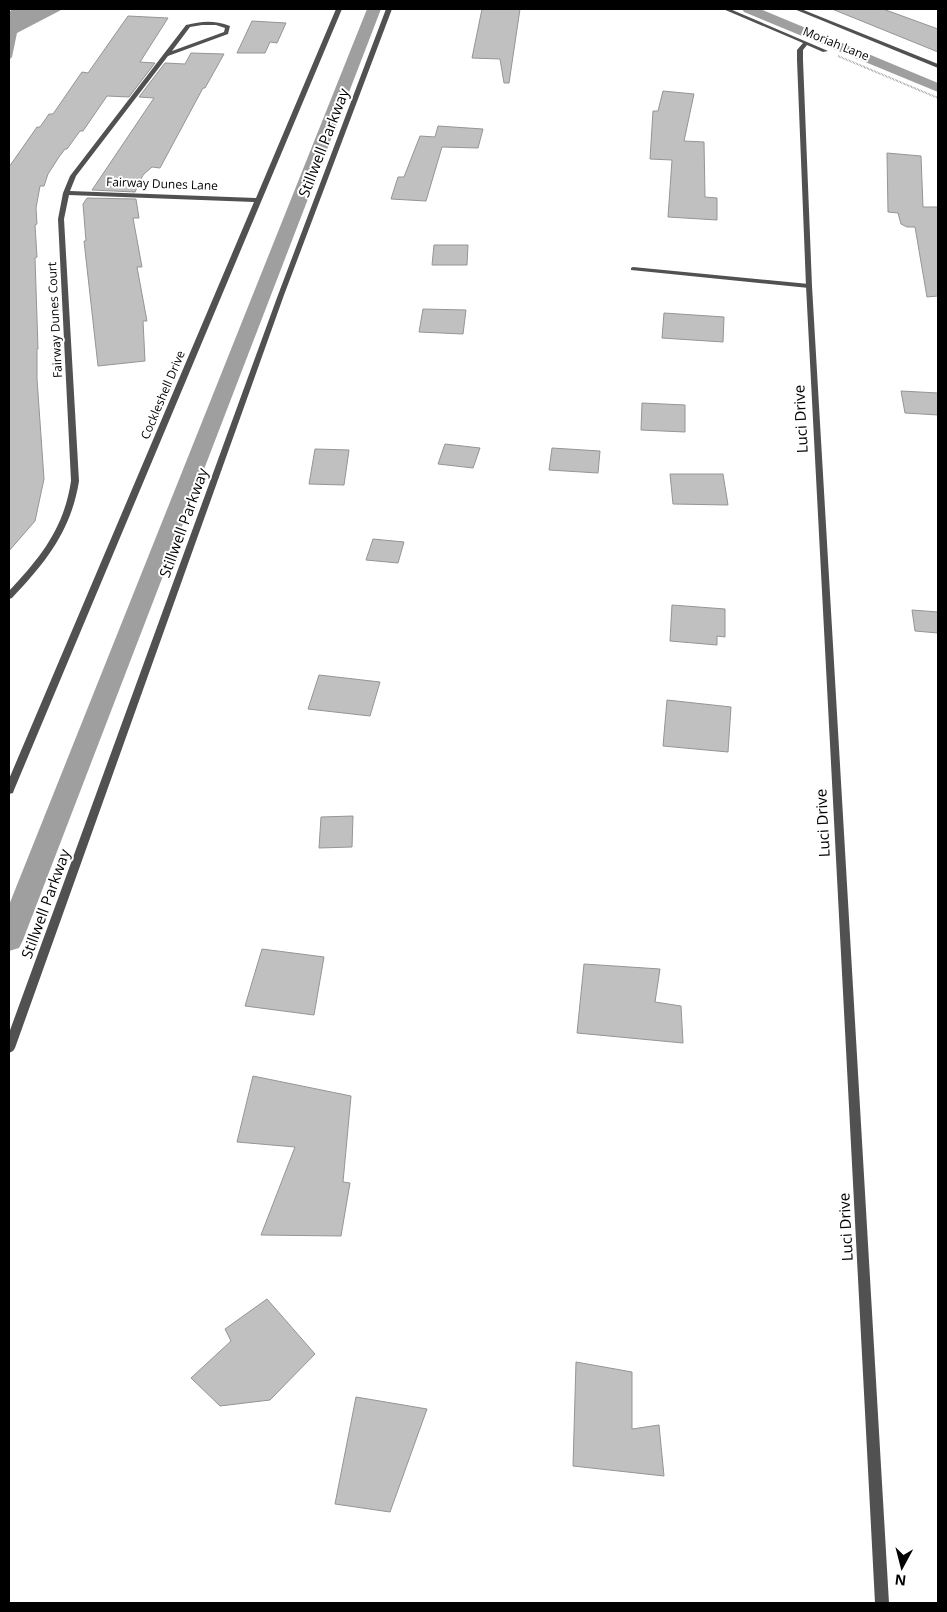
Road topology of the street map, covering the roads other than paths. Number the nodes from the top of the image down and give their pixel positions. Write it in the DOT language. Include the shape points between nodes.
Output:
graph roads {
  1 [pos="339,9"];
  2 [pos="389,9"];
  3 [pos="726,9"];
  4 [pos="797,9"];
  5 [pos="806,43"];
  6 [pos="826,50"];
  7 [pos="166,55"];
  8 [pos="938,66"];
  9 [pos="66,193"];
  10 [pos="257,200"];
  11 [pos="632,269"];
  12 [pos="809,286"];
  13 [pos="9,596"];
  14 [pos="9,790"];
  15 [pos="9,1048"];
  16 [pos="882,1603"];
  1 -- 10 [label="street, Cockleshell Drive"];
  2 -- 15 [label="street, Stillwell Parkway" via="281,295"];
  3 -- 5 [label="street, Moriah Lane"];
  4 -- 8 [label="street"];
  5 -- 6 [label="street, Moriah Lane"];
  5 -- 12 [label="street, Luci Drive" via="800,50 800,60"];
  7 -- 7 [label="street, Fairway Dunes Court" via="188,26 202,22 228,27 226,33"];
  7 -- 9 [label="street, Fairway Dunes Court" via="73,176"];
  9 -- 10 [label="street, Fairway Dunes Lane"];
  9 -- 13 [label="street, Fairway Dunes Court" via="61,219 74,494 56,540"];
  10 -- 14 [label="street, Cockleshell Drive"];
  11 -- 12 [label="street"];
  12 -- 16 [label="street, Luci Drive"];
}
